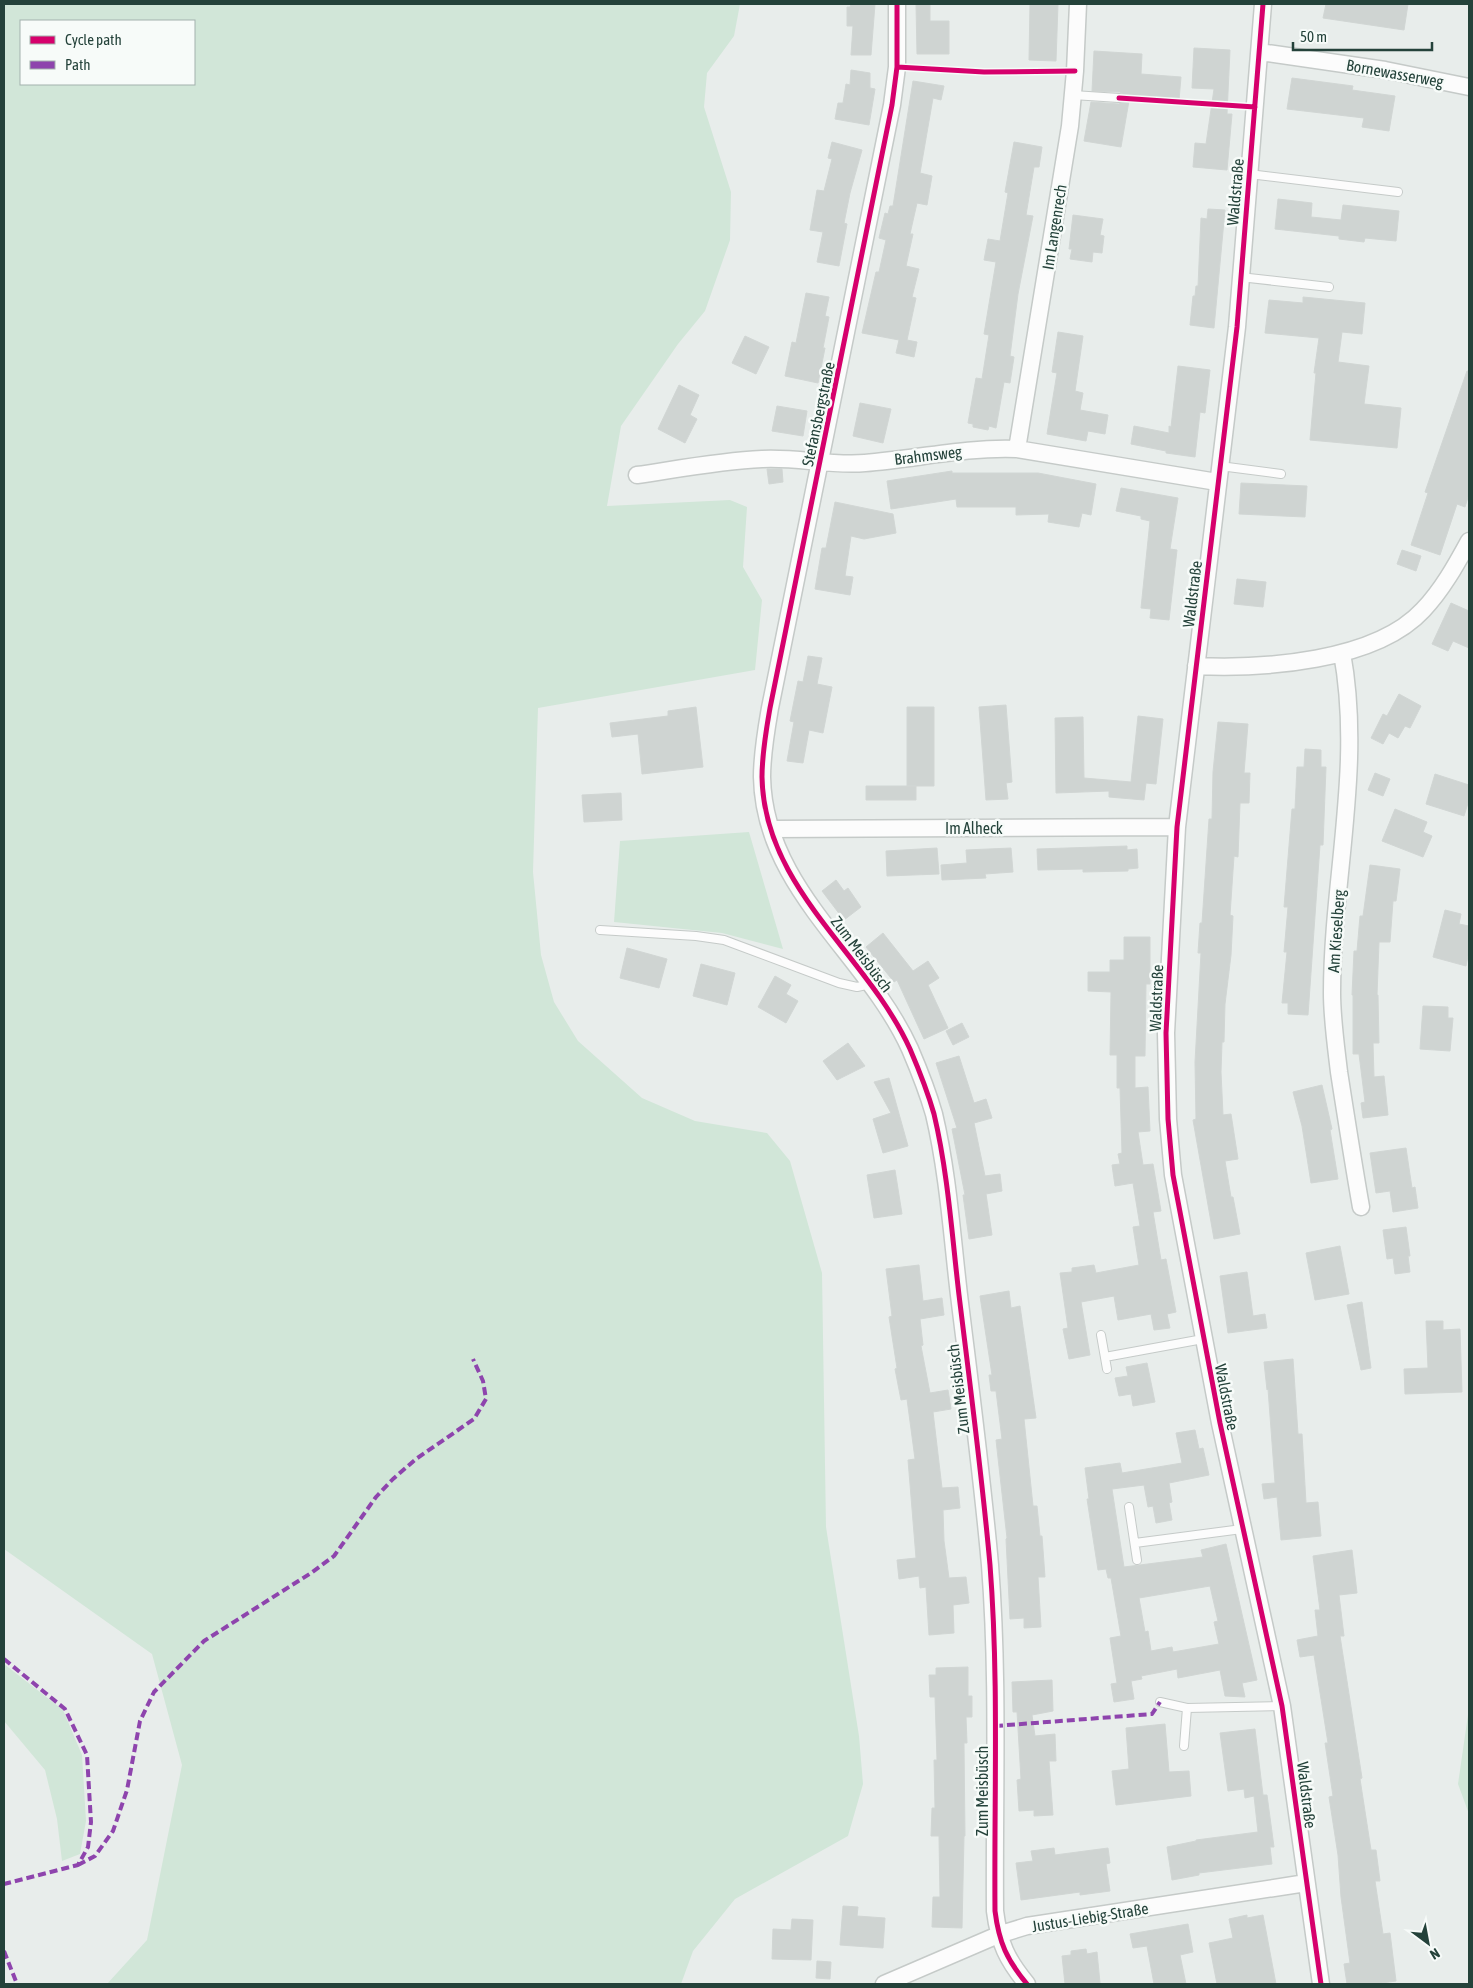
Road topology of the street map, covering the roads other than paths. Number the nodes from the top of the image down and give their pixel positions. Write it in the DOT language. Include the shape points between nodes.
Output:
graph roads {
  1 [pos="897,4"];
  2 [pos="1078,4"];
  3 [pos="1263,4"];
  4 [pos="1260,52"];
  5 [pos="1469,87"];
  6 [pos="1073,95"];
  7 [pos="1119,98"];
  8 [pos="1249,174"];
  9 [pos="1398,192"];
  10 [pos="1240,277"];
  11 [pos="1329,287"];
  12 [pos="1017,449"];
  13 [pos="821,463"];
  14 [pos="637,474"];
  15 [pos="1218,474"];
  16 [pos="1281,474"];
  17 [pos="1469,541"];
  18 [pos="1342,654"];
  19 [pos="1196,666"];
  20 [pos="1177,828"];
  21 [pos="771,829"];
  22 [pos="600,930"];
  23 [pos="871,984"];
  24 [pos="1361,1207"];
  25 [pos="1101,1335"];
  26 [pos="1203,1338"];
  27 [pos="1105,1357"];
  28 [pos="1108,1369"];
  29 [pos="1129,1507"];
  30 [pos="1242,1529"];
  31 [pos="1134,1542"];
  32 [pos="1137,1560"];
  33 [pos="1160,1702"];
  34 [pos="1282,1706"];
  35 [pos="1187,1708"];
  36 [pos="1184,1746"];
  37 [pos="1306,1883"];
  38 [pos="998,1935"];
  39 [pos="884,1984"];
  40 [pos="1027,1984"];
  41 [pos="1321,1984"];
  1 -- 13 [label="street, Stefansbergstraße" via="897,67 892,105"];
  2 -- 6 [label="street, Im Langenrech"];
  3 -- 4 [label="street, Waldstraße"];
  4 -- 5 [label="street, Bornewasserweg" via="1385,70"];
  4 -- 8 [label="street, Waldstraße"];
  6 -- 7 [label="lane"];
  6 -- 12 [label="street, Im Langenrech"];
  8 -- 9 [label="lane, Waldstraße"];
  8 -- 10 [label="street, Waldstraße"];
  10 -- 11 [label="lane"];
  10 -- 15 [label="street, Waldstraße" via="1237,327"];
  12 -- 13 [label="street, Brahmsweg" via="980,449 866,463"];
  12 -- 15 [label="street, Brahmsweg"];
  13 -- 14 [label="street, Brahmsweg" via="793,458 760,459"];
  13 -- 21 [label="street, Stefansbergstraße" via="763,753 762,780"];
  15 -- 16 [label="lane"];
  15 -- 19 [label="street, Waldstraße"];
  17 -- 18 [label="street" via="1449,576 1423,611 1403,628"];
  18 -- 19 [label="street" via="1287,663"];
  18 -- 24 [label="street, Am Kieselberg" via="1347,682 1350,758 1332,994 1336,1048"];
  19 -- 20 [label="street, Waldstraße"];
  20 -- 21 [label="street, Im Alheck"];
  20 -- 26 [label="street, Waldstraße" via="1166,1033 1168,1119 1173,1176"];
  21 -- 23 [label="street, Zum Meisbüsch" via="783,863 802,895"];
  22 -- 23 [label="lane" via="724,940 839,983 857,987"];
  23 -- 38 [label="street, Zum Meisbüsch" via="890,1012 916,1064 934,1113 944,1170 990,1566"];
  25 -- 27 [label="lane"];
  26 -- 27 [label="lane"];
  26 -- 30 [label="street, Waldstraße"];
  27 -- 28 [label="lane"];
  29 -- 31 [label="lane"];
  30 -- 31 [label="lane"];
  30 -- 34 [label="street, Waldstraße"];
  31 -- 32 [label="lane"];
  33 -- 35 [label="lane"];
  34 -- 35 [label="lane"];
  34 -- 37 [label="street, Waldstraße"];
  35 -- 36 [label="lane"];
  37 -- 38 [label="street, Justus-Liebig-Straße" via="1049,1922"];
  37 -- 41 [label="street, Waldstraße"];
  38 -- 39 [label="street, Justus-Liebig-Straße"];
  38 -- 40 [label="street, Zum Meisbüsch"];
}
